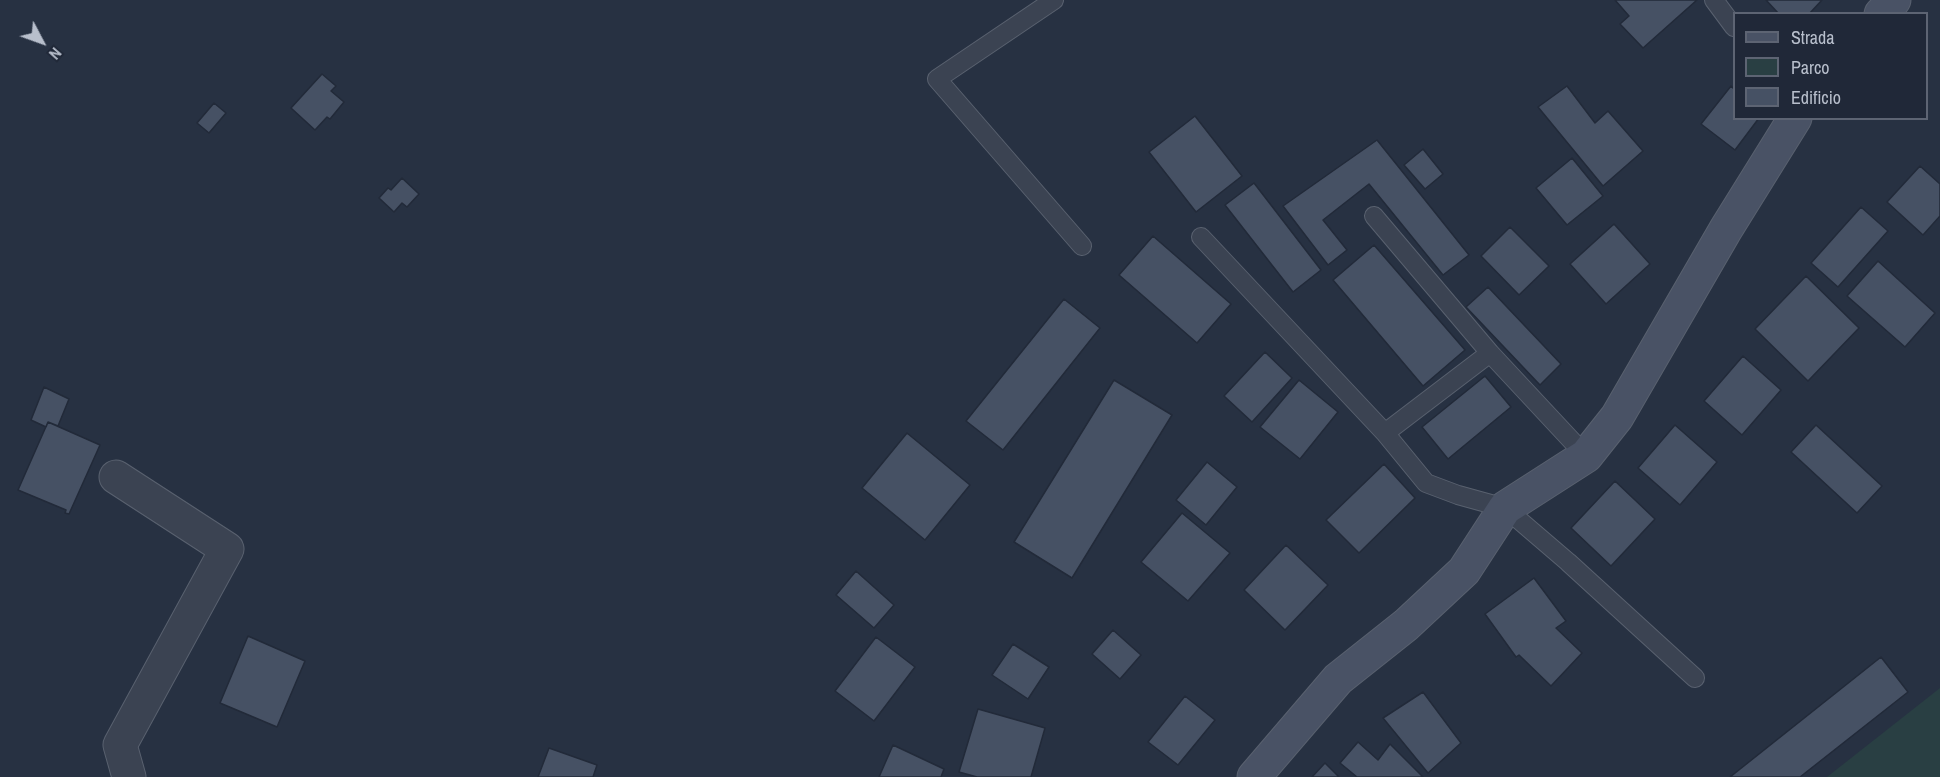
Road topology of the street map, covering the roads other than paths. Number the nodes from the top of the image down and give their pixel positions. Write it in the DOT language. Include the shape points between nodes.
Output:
graph roads {
  1 [pos="1054,0"];
  2 [pos="1714,0"];
  3 [pos="1894,0"];
  4 [pos="1883,12"];
  5 [pos="1733,26"];
  6 [pos="1794,120"];
  7 [pos="1374,216"];
  8 [pos="1201,237"];
  9 [pos="1082,246"];
  10 [pos="1490,353"];
  11 [pos="1385,433"];
  12 [pos="1586,456"];
  13 [pos="116,477"];
  14 [pos="1505,508"];
  15 [pos="1695,678"];
  16 [pos="129,777"];
  17 [pos="1254,777"];
  1 -- 9 [label="lane" via="937,79"];
  2 -- 5 [label="lane"];
  3 -- 4 [label="main road"];
  6 -- 12 [label="main road" via="1617,417"];
  7 -- 10 [label="lane"];
  8 -- 11 [label="lane"];
  10 -- 11 [label="lane"];
  10 -- 12 [label="lane"];
  11 -- 14 [label="lane" via="1426,483"];
  12 -- 14 [label="main road"];
  13 -- 16 [label="street" via="227,549 120,745"];
  14 -- 15 [label="lane"];
  14 -- 17 [label="main road" via="1464,571 1406,625 1338,679"];
}
